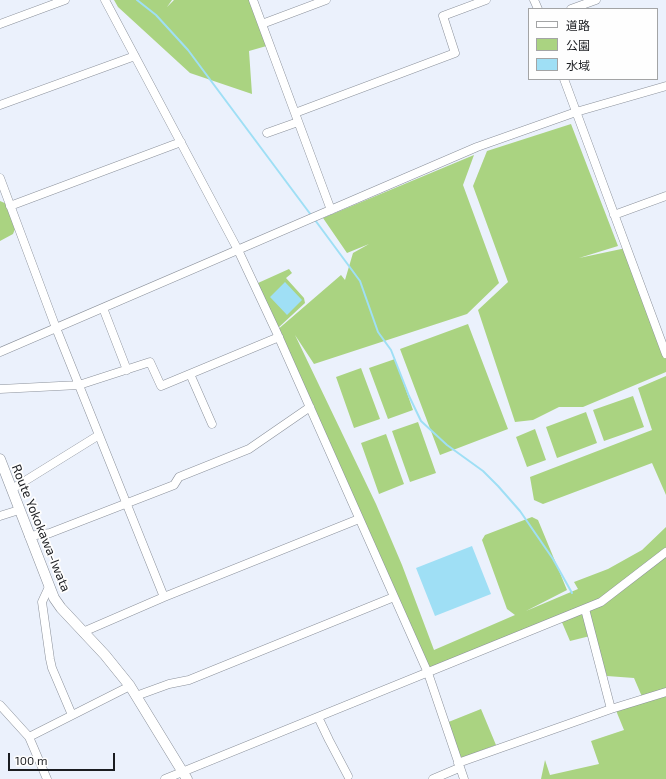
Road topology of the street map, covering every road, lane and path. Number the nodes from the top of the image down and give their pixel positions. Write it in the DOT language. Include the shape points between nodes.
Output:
graph roads {
  1 [pos="65,0"];
  2 [pos="105,0"];
  3 [pos="253,0"];
  4 [pos="326,0"];
  5 [pos="486,0"];
  6 [pos="596,0"];
  7 [pos="574,8"];
  8 [pos="0,24"];
  9 [pos="262,24"];
  10 [pos="135,56"];
  11 [pos="564,80"];
  12 [pos="666,86"];
  13 [pos="0,105"];
  14 [pos="576,112"];
  15 [pos="295,113"];
  16 [pos="298,122"];
  17 [pos="267,133"];
  18 [pos="181,142"];
  19 [pos="0,178"];
  20 [pos="666,196"];
  21 [pos="10,206"];
  22 [pos="331,210"];
  23 [pos="614,215"];
  24 [pos="238,250"];
  25 [pos="103,308"];
  26 [pos="56,328"];
  27 [pos="279,337"];
  28 [pos="0,352"];
  29 [pos="666,354"];
  30 [pos="127,370"];
  31 [pos="190,374"];
  32 [pos="79,386"];
  33 [pos="0,389"];
  34 [pos="310,407"];
  35 [pos="212,424"];
  36 [pos="99,435"];
  37 [pos="0,459"];
  38 [pos="12,489"];
  39 [pos="127,504"];
  40 [pos="19,510"];
  41 [pos="0,516"];
  42 [pos="359,519"];
  43 [pos="29,536"];
  44 [pos="666,552"];
  45 [pos="49,587"];
  46 [pos="394,597"];
  47 [pos="164,598"];
  48 [pos="584,609"];
  49 [pos="83,632"];
  50 [pos="428,673"];
  51 [pos="130,686"];
  52 [pos="666,692"];
  53 [pos="136,696"];
  54 [pos="0,705"];
  55 [pos="611,709"];
  56 [pos="72,715"];
  57 [pos="318,717"];
  58 [pos="29,737"];
  59 [pos="458,766"];
  60 [pos="184,775"];
  61 [pos="348,776"];
  62 [pos="47,779"];
  63 [pos="165,779"];
  64 [pos="432,779"];
  65 [pos="464,779"];
  1 -- 8 [label="street"];
  2 -- 10 [label="street"];
  3 -- 9 [label="street"];
  4 -- 9 [label="street"];
  5 -- 15 [label="street" via="443,16 455,53"];
  6 -- 7 [label="street"];
  9 -- 15 [label="street"];
  10 -- 13 [label="street"];
  10 -- 18 [label="street"];
  11 -- 14 [label="street"];
  12 -- 14 [label="street"];
  14 -- 22 [label="street" via="477,147"];
  14 -- 23 [label="street"];
  15 -- 16 [label="street"];
  16 -- 17 [label="street"];
  16 -- 22 [label="street"];
  18 -- 21 [label="street"];
  18 -- 24 [label="street"];
  19 -- 21 [label="street"];
  20 -- 23 [label="street"];
  21 -- 26 [label="street"];
  22 -- 24 [label="street"];
  23 -- 29 [label="street"];
  24 -- 25 [label="street"];
  24 -- 27 [label="street"];
  25 -- 26 [label="street"];
  25 -- 30 [label="street"];
  26 -- 28 [label="street"];
  26 -- 32 [label="street"];
  27 -- 31 [label="street"];
  27 -- 34 [label="street"];
  30 -- 31 [label="street" via="150,362 161,386"];
  30 -- 32 [label="street"];
  31 -- 35 [label="street"];
  32 -- 33 [label="street"];
  32 -- 36 [label="street"];
  34 -- 39 [label="street" via="249,449 179,477 174,485"];
  34 -- 42 [label="street"];
  36 -- 38 [label="street"];
  36 -- 39 [label="street"];
  37 -- 38 [label="main road, Route Yokokawa-Iwata"];
  38 -- 40 [label="main road, Route Yokokawa-Iwata"];
  39 -- 43 [label="street" via="50,533"];
  39 -- 47 [label="street"];
  40 -- 41 [label="street"];
  40 -- 43 [label="main road, Route Yokokawa-Iwata"];
  42 -- 46 [label="street"];
  42 -- 47 [label="street"];
  43 -- 45 [label="main road, Route Yokokawa-Iwata"];
  44 -- 48 [label="street" via="601,602"];
  45 -- 49 [label="main road, Route Yokokawa-Iwata" via="61,608"];
  45 -- 56 [label="street" via="42,602 50,659"];
  46 -- 50 [label="street"];
  46 -- 53 [label="street" via="189,680"];
  47 -- 49 [label="street"];
  48 -- 50 [label="street"];
  48 -- 55 [label="street"];
  49 -- 51 [label="main road, Route Yokokawa-Iwata"];
  50 -- 57 [label="street"];
  50 -- 59 [label="street"];
  51 -- 53 [label="main road, Route Yokokawa-Iwata"];
  51 -- 56 [label="street"];
  52 -- 55 [label="street"];
  53 -- 60 [label="main road, Route Yokokawa-Iwata"];
  54 -- 58 [label="street"];
  55 -- 59 [label="street"];
  56 -- 58 [label="street"];
  57 -- 60 [label="street"];
  57 -- 61 [label="street"];
  58 -- 62 [label="street"];
  59 -- 64 [label="street"];
  59 -- 65 [label="street"];
  60 -- 63 [label="street"];
}
